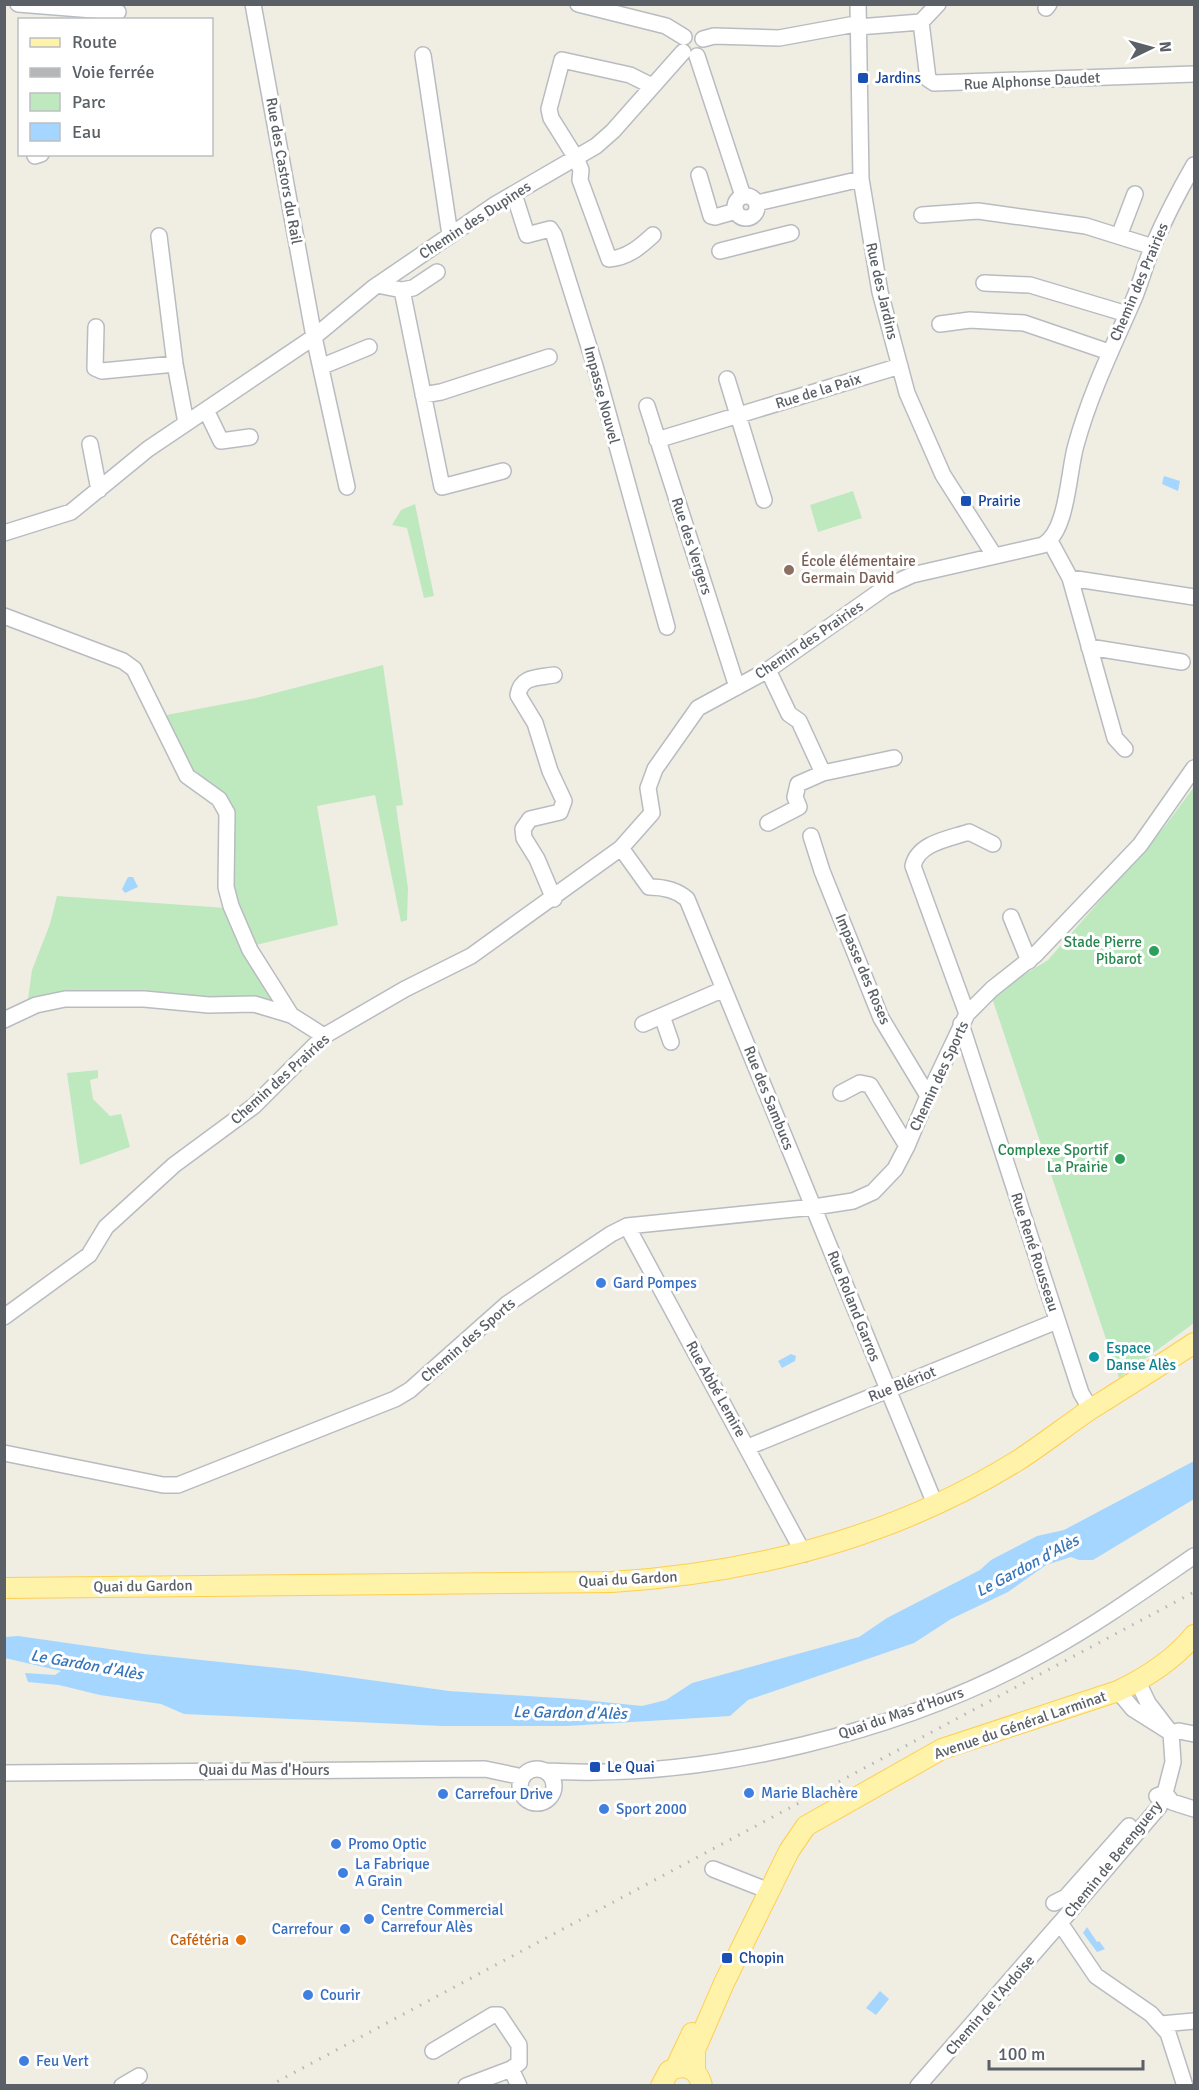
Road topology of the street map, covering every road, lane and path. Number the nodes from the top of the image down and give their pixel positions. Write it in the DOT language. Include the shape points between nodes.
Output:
graph roads {
  1 [pos="18,4"];
  2 [pos="253,4"];
  3 [pos="578,4"];
  4 [pos="858,4"];
  5 [pos="938,4"];
  6 [pos="61,10"];
  7 [pos="118,12"];
  8 [pos="921,22"];
  9 [pos="858,27"];
  10 [pos="692,43"];
  11 [pos="423,55"];
  12 [pos="1194,74"];
  13 [pos="652,86"];
  14 [pos="576,158"];
  15 [pos="1194,165"];
  16 [pos="699,175"];
  17 [pos="861,179"];
  18 [pos="514,194"];
  19 [pos="1135,194"];
  20 [pos="743,196"];
  21 [pos="757,203"];
  22 [pos="742,215"];
  23 [pos="922,215"];
  24 [pos="791,232"];
  25 [pos="652,235"];
  26 [pos="159,236"];
  27 [pos="450,236"];
  28 [pos="1119,236"];
  29 [pos="756,242"];
  30 [pos="1153,247"];
  31 [pos="720,251"];
  32 [pos="437,272"];
  33 [pos="984,283"];
  34 [pos="377,285"];
  35 [pos="402,290"];
  36 [pos="1127,314"];
  37 [pos="940,324"];
  38 [pos="96,327"];
  39 [pos="314,337"];
  40 [pos="369,346"];
  41 [pos="1109,352"];
  42 [pos="549,357"];
  43 [pos="175,364"];
  44 [pos="322,366"];
  45 [pos="900,366"];
  46 [pos="727,379"];
  47 [pos="423,395"];
  48 [pos="646,406"];
  49 [pos="206,410"];
  50 [pos="737,416"];
  51 [pos="186,423"];
  52 [pos="250,437"];
  53 [pos="657,440"];
  54 [pos="90,444"];
  55 [pos="503,471"];
  56 [pos="346,487"];
  57 [pos="99,490"];
  58 [pos="764,500"];
  59 [pos="4,533"];
  60 [pos="1050,541"];
  61 [pos="994,555"];
  62 [pos="1070,578"];
  63 [pos="1194,597"];
  64 [pos="4,616"];
  65 [pos="667,627"];
  66 [pos="1089,647"];
  67 [pos="1182,662"];
  68 [pos="768,670"];
  69 [pos="554,675"];
  70 [pos="737,687"];
  71 [pos="1125,749"];
  72 [pos="894,758"];
  73 [pos="1194,768"];
  74 [pos="823,773"];
  75 [pos="768,823"];
  76 [pos="811,836"];
  77 [pos="993,844"];
  78 [pos="621,848"];
  79 [pos="554,898"];
  80 [pos="1011,917"];
  81 [pos="1029,961"];
  82 [pos="724,990"];
  83 [pos="291,1015"];
  84 [pos="662,1016"];
  85 [pos="964,1019"];
  86 [pos="4,1020"];
  87 [pos="643,1024"];
  88 [pos="324,1036"];
  89 [pos="671,1042"];
  90 [pos="841,1093"];
  91 [pos="928,1096"];
  92 [pos="907,1146"];
  93 [pos="814,1207"];
  94 [pos="627,1226"];
  95 [pos="4,1317"];
  96 [pos="1057,1321"];
  97 [pos="1194,1343"];
  98 [pos="888,1390"];
  99 [pos="1091,1410"];
  100 [pos="748,1447"];
  101 [pos="4,1453"];
  102 [pos="935,1504"];
  103 [pos="804,1554"];
  104 [pos="1194,1556"];
  105 [pos="4,1588"];
  106 [pos="1194,1635"];
  107 [pos="1138,1682"];
  108 [pos="1118,1691"];
  109 [pos="1172,1733"];
  110 [pos="1194,1734"];
  111 [pos="546,1771"];
  112 [pos="4,1773"];
  113 [pos="574,1773"];
  114 [pos="523,1777"];
  115 [pos="554,1789"];
  116 [pos="1165,1793"];
  117 [pos="1194,1809"];
  118 [pos="713,1869"];
  119 [pos="769,1891"];
  120 [pos="1054,1903"];
  121 [pos="1060,1923"];
  122 [pos="724,1983"];
  123 [pos="1194,2021"];
  124 [pos="1161,2024"];
  125 [pos="433,2051"];
  126 [pos="511,2069"];
  127 [pos="139,2076"];
  128 [pos="663,2079"];
  129 [pos="699,2079"];
  130 [pos="122,2085"];
  131 [pos="466,2085"];
  132 [pos="519,2085"];
  133 [pos="918,2085"];
  134 [pos="1185,2085"];
  1 -- 6 [label="street"];
  2 -- 39 [label="street, Rue des Castors du Rail"];
  3 -- 10 [label="street" via="666,26"];
  4 -- 9 [label="street, Rue des Jardins"];
  5 -- 8 [label="street"];
  6 -- 7 [label="street"];
  8 -- 9 [label="street"];
  8 -- 12 [label="street, Rue Alphonse Daudet" via="928,79 934,83"];
  9 -- 10 [label="street" via="850,25 779,38 714,36"];
  9 -- 17 [label="street, Rue des Jardins"];
  10 -- 13 [label="street, Chemin des Dupines"];
  10 -- 20 [label="street"];
  11 -- 27 [label="street"];
  13 -- 14 [label="street, Chemin des Dupines" via="613,132"];
  13 -- 14 [label="street" via="630,75 562,60 549,109"];
  14 -- 18 [label="street, Chemin des Dupines"];
  14 -- 25 [label="street" via="580,180 609,259 620,258"];
  15 -- 30 [label="street, Chemin des Prairies"];
  16 -- 22 [label="street" via="711,216"];
  17 -- 21 [label="street"];
  17 -- 45 [label="street, Rue des Jardins" via="880,292"];
  18 -- 27 [label="street, Chemin des Dupines"];
  18 -- 65 [label="street, Impasse Nouvel" via="527,235 545,229 554,235 595,366"];
  19 -- 28 [label="street"];
  20 -- 21 [label="street" via="751,196"];
  20 -- 22 [label="street" via="737,200"];
  21 -- 22 [label="street" via="758,209"];
  22 -- 29 [label="street"];
  23 -- 28 [label="street" via="978,211 1086,226"];
  24 -- 29 [label="street"];
  26 -- 43 [label="street"];
  27 -- 34 [label="street, Chemin des Dupines"];
  28 -- 30 [label="street"];
  29 -- 31 [label="street"];
  30 -- 36 [label="street, Chemin des Prairies"];
  32 -- 35 [label="street, Chemin des Dupines" via="413,288"];
  33 -- 36 [label="street" via="1030,285"];
  34 -- 35 [label="street"];
  34 -- 39 [label="street, Chemin des Dupines"];
  35 -- 47 [label="street"];
  36 -- 41 [label="street, Chemin des Prairies"];
  37 -- 41 [label="street" via="970,320 1024,323"];
  38 -- 43 [label="street" via="95,368 102,371"];
  39 -- 44 [label="street"];
  39 -- 49 [label="street, Chemin des Dupines"];
  40 -- 44 [label="street"];
  41 -- 60 [label="street, Chemin des Prairies" via="1083,417 1069,469 1063,516"];
  42 -- 47 [label="street"];
  43 -- 51 [label="street"];
  44 -- 56 [label="street"];
  45 -- 50 [label="street, Rue de la Paix"];
  45 -- 61 [label="street, Rue des Jardins" via="907,393 943,475"];
  46 -- 50 [label="street"];
  47 -- 55 [label="street" via="442,488"];
  48 -- 53 [label="street, Rue des Vergers"];
  49 -- 51 [label="street, Chemin des Dupines"];
  49 -- 52 [label="street" via="221,441"];
  50 -- 53 [label="street, Rue de la Paix"];
  50 -- 58 [label="street"];
  51 -- 57 [label="street, Chemin des Dupines"];
  53 -- 70 [label="street, Rue des Vergers"];
  54 -- 57 [label="street"];
  57 -- 59 [label="street, Chemin des Dupines" via="71,512"];
  60 -- 61 [label="street, Chemin des Prairies"];
  60 -- 62 [label="street"];
  61 -- 68 [label="street, Chemin des Prairies" via="912,575 886,587"];
  62 -- 63 [label="street"];
  62 -- 66 [label="street"];
  64 -- 83 [label="street" via="123,661 134,669 187,776 219,799 227,813 226,887 231,906 250,950"];
  66 -- 67 [label="street"];
  66 -- 71 [label="street" via="1115,738"];
  68 -- 70 [label="street, Chemin des Prairies"];
  68 -- 74 [label="street" via="789,714 799,721"];
  69 -- 79 [label="street" via="524,681 518,695 535,723 564,801 560,812 530,819 522,829"];
  70 -- 78 [label="street, Chemin des Prairies" via="698,708 655,769 648,788 652,813"];
  72 -- 74 [label="street"];
  73 -- 81 [label="street, Chemin des Sports" via="1140,845"];
  74 -- 75 [label="street" via="798,784 795,797 799,807"];
  76 -- 91 [label="street, Impasse des Roses" via="881,1018"];
  77 -- 85 [label="street, Rue René Rousseau" via="969,832 921,850 913,866"];
  78 -- 79 [label="street, Chemin des Prairies"];
  78 -- 82 [label="street, Rue des Sambucs" via="649,887 687,899"];
  79 -- 88 [label="street, Chemin des Prairies" via="471,956"];
  80 -- 81 [label="street"];
  81 -- 85 [label="street, Chemin des Sports" via="992,989"];
  82 -- 84 [label="street"];
  82 -- 93 [label="street, Rue des Sambucs"];
  83 -- 86 [label="street" via="254,1004 64,999 36,1005"];
  83 -- 88 [label="street"];
  84 -- 87 [label="street"];
  84 -- 89 [label="street"];
  85 -- 91 [label="street, Chemin des Sports"];
  85 -- 96 [label="street, Rue René Rousseau"];
  88 -- 95 [label="street, Chemin des Prairies" via="254,1106 174,1165 106,1227 89,1255"];
  90 -- 92 [label="street, Chemin des Sports" via="860,1083 870,1085"];
  91 -- 92 [label="street, Chemin des Sports"];
  92 -- 93 [label="street, Chemin des Sports" via="895,1169 873,1192 853,1201"];
  93 -- 94 [label="street, Chemin des Sports"];
  93 -- 98 [label="street, Rue Roland Garros"];
  94 -- 100 [label="street, Rue Abbé Lemire"];
  94 -- 101 [label="street, Chemin des Sports" via="507,1304 395,1399 178,1485"];
  96 -- 98 [label="street, Rue Blériot"];
  96 -- 99 [label="street, Rue René Rousseau" via="1081,1394"];
  97 -- 99 [label="main road, Quai du Gardon"];
  98 -- 100 [label="street, Rue Blériot"];
  98 -- 102 [label="street, Rue Roland Garros"];
  99 -- 102 [label="main road, Quai du Gardon" via="1016,1461"];
  100 -- 103 [label="street, Rue Abbé Lemire"];
  102 -- 103 [label="main road, Quai du Gardon"];
  103 -- 105 [label="main road, Quai du Gardon" via="741,1568 612,1582"];
  104 -- 113 [label="street, Quai du Mas d'Hours" via="1046,1652 967,1690 888,1720 822,1740 727,1760"];
  106 -- 107 [label="main road, Avenue du Général Larminat" via="1158,1670"];
  107 -- 108 [label="main road, Avenue du Général Larminat"];
  107 -- 109 [label="street" via="1148,1703"];
  108 -- 109 [label="street" via="1133,1709"];
  108 -- 119 [label="main road, Avenue du Général Larminat" via="942,1749 826,1813 796,1838"];
  109 -- 110 [label="street"];
  109 -- 116 [label="street, Chemin de Berenguery" via="1173,1762"];
  111 -- 113 [label="street, Quai du Mas d'Hours"];
  111 -- 114 [label="street" via="536,1769"];
  111 -- 115 [label="street" via="553,1779"];
  112 -- 114 [label="street, Quai du Mas d'Hours" via="485,1769"];
  113 -- 115 [label="street"];
  114 -- 115 [label="street" via="522,1793 529,1801 545,1802"];
  116 -- 117 [label="street" via="1172,1802"];
  116 -- 120 [label="street, Chemin de Berenguery" via="1155,1796 1066,1898"];
  116 -- 121 [label="street, Chemin de Berenguery" via="1159,1807"];
  118 -- 119 [label="street"];
  119 -- 122 [label="main road, Avenue du Général Larminat"];
  121 -- 124 [label="street, Chemin de Berenguery" via="1096,1977"];
  121 -- 133 [label="street, Chemin de l'Ardoise"];
  122 -- 128 [label="main road, Avenue du Général Larminat"];
  122 -- 129 [label="main road, Avenue du Général Larminat" via="695,2050"];
  123 -- 124 [label="street"];
  124 -- 134 [label="street, Chemin de Berenguery" via="1168,2033"];
  125 -- 126 [label="street" via="493,2014 499,2015 519,2045 519,2063"];
  126 -- 131 [label="street"];
  126 -- 132 [label="street"];
  127 -- 130 [label="street"];
  128 -- 129 [label="main road" via="685,2067"];
}
